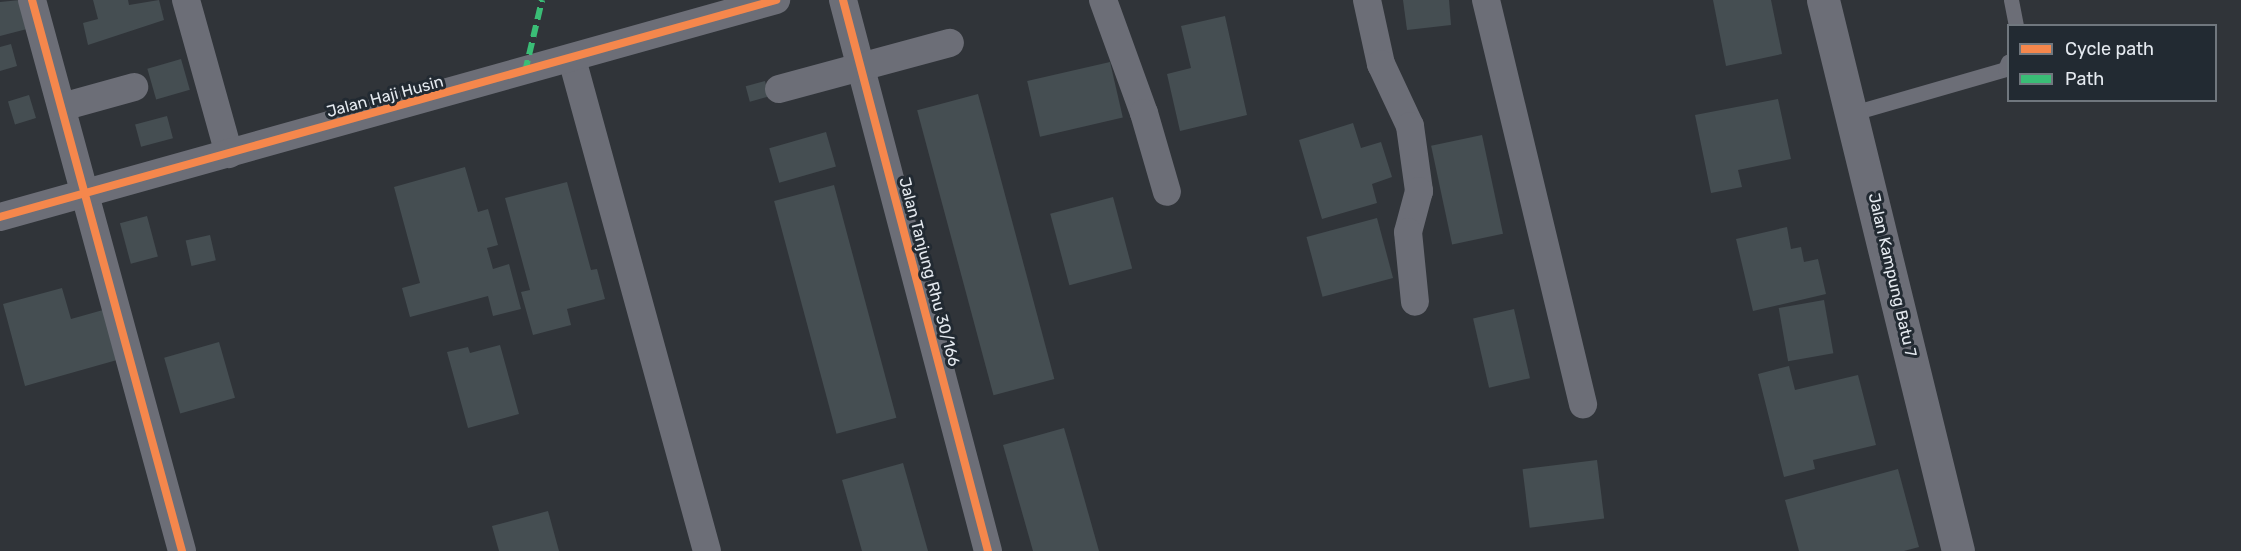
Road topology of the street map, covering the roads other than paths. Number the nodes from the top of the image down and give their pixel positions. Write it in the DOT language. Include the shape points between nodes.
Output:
graph roads {
  1 [pos="32,0"];
  2 [pos="186,0"];
  3 [pos="776,0"];
  4 [pos="843,0"];
  5 [pos="1103,0"];
  6 [pos="1367,0"];
  7 [pos="1486,0"];
  8 [pos="1823,0"];
  9 [pos="2011,0"];
  10 [pos="727,7"];
  11 [pos="2016,24"];
  12 [pos="950,43"];
  13 [pos="572,59"];
  14 [pos="2007,64"];
  15 [pos="861,68"];
  16 [pos="134,87"];
  17 [pos="779,89"];
  18 [pos="62,108"];
  19 [pos="1853,113"];
  20 [pos="229,154"];
  21 [pos="1167,192"];
  22 [pos="85,193"];
  23 [pos="0,217"];
  24 [pos="1415,302"];
  25 [pos="1583,405"];
  26 [pos="182,551"];
  27 [pos="707,551"];
  28 [pos="988,551"];
  29 [pos="1958,551"];
  1 -- 18 [label="street"];
  2 -- 20 [label="street"];
  3 -- 10 [label="street, Jalan Haji Husin"];
  4 -- 15 [label="street, Jalan Tanjung Rhu 30/166"];
  5 -- 21 [label="street" via="1144,113"];
  6 -- 24 [label="street" via="1380,64 1410,126 1419,191 1408,232"];
  7 -- 25 [label="street"];
  8 -- 19 [label="street, Jalan Kampung Batu 7"];
  9 -- 11 [label="lane"];
  10 -- 13 [label="street, Jalan Haji Husin"];
  12 -- 15 [label="street"];
  13 -- 20 [label="street, Jalan Haji Husin"];
  13 -- 27 [label="street"];
  14 -- 19 [label="lane" via="2005,69"];
  15 -- 17 [label="street"];
  15 -- 28 [label="street, Jalan Tanjung Rhu 30/166"];
  16 -- 18 [label="street"];
  18 -- 22 [label="street"];
  19 -- 29 [label="street, Jalan Kampung Batu 7"];
  20 -- 22 [label="street, Jalan Haji Husin"];
  22 -- 23 [label="street, Jalan Haji Husin"];
  22 -- 26 [label="street"];
}
